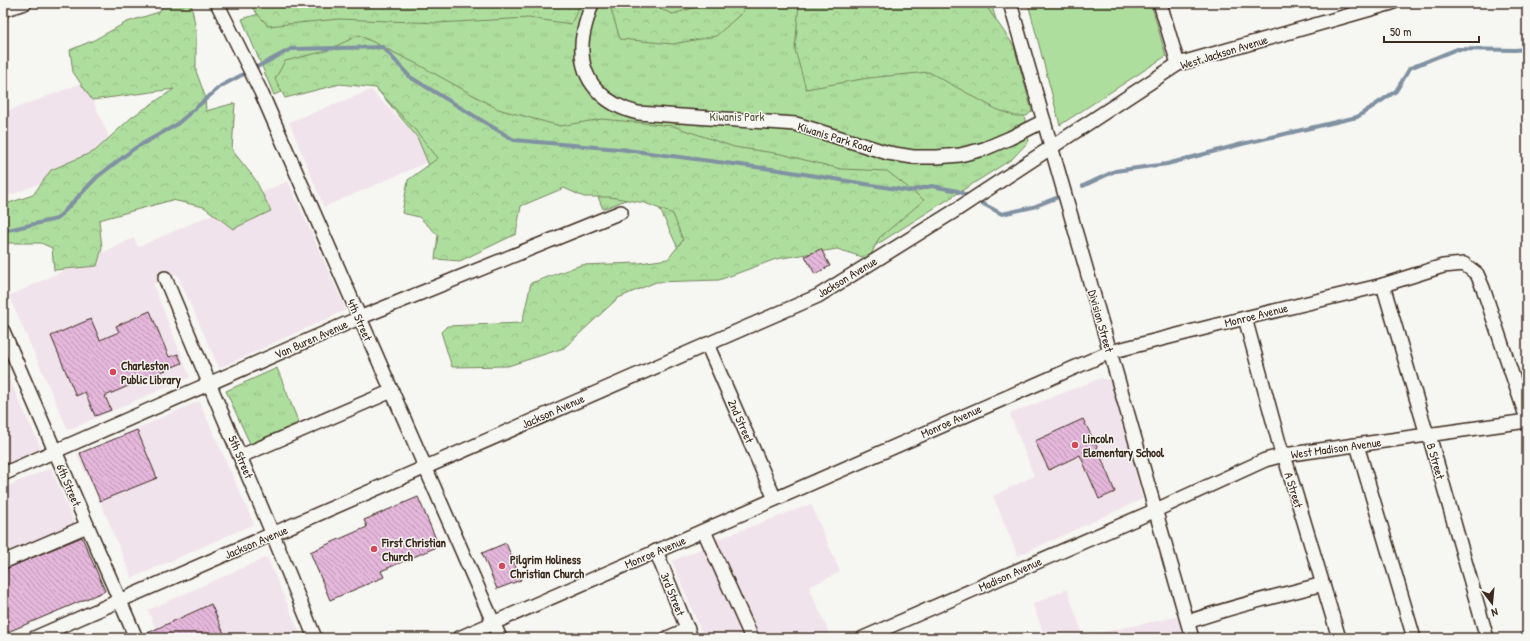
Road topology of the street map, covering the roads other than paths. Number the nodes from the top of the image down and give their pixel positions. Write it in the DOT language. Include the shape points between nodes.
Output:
graph roads {
  1 [pos="25,3"];
  2 [pos="217,3"];
  3 [pos="592,3"];
  4 [pos="1010,3"];
  5 [pos="1160,3"];
  6 [pos="1392,3"];
  7 [pos="3,10"];
  8 [pos="1178,64"];
  9 [pos="1044,121"];
  10 [pos="1051,147"];
  11 [pos="621,212"];
  12 [pos="165,278"];
  13 [pos="1383,285"];
  14 [pos="360,318"];
  15 [pos="1245,318"];
  16 [pos="3,331"];
  17 [pos="708,344"];
  18 [pos="1110,352"];
  19 [pos="210,383"];
  20 [pos="392,391"];
  21 [pos="1527,420"];
  22 [pos="1429,435"];
  23 [pos="1357,445"];
  24 [pos="55,451"];
  25 [pos="1284,455"];
  26 [pos="241,456"];
  27 [pos="426,467"];
  28 [pos="3,474"];
  29 [pos="775,499"];
  30 [pos="1156,510"];
  31 [pos="87,526"];
  32 [pos="704,531"];
  33 [pos="273,535"];
  34 [pos="656,551"];
  35 [pos="3,562"];
  36 [pos="1323,584"];
  37 [pos="120,601"];
  38 [pos="1188,622"];
  39 [pos="494,623"];
  40 [pos="689,633"];
  41 [pos="34,638"];
  42 [pos="136,638"];
  43 [pos="315,638"];
  44 [pos="459,638"];
  45 [pos="500,638"];
  46 [pos="667,638"];
  47 [pos="752,638"];
  48 [pos="864,638"];
  49 [pos="1192,638"];
  50 [pos="1339,638"];
  51 [pos="1414,638"];
  52 [pos="1487,638"];
  1 -- 7 [label="street"];
  2 -- 14 [label="street, 4th Street" via="261,92"];
  3 -- 9 [label="street, Kiwanis Park Road" via="582,44 585,71 601,95 625,110 796,124 888,153 913,157 960,155 984,149"];
  4 -- 9 [label="street, Division Street"];
  5 -- 8 [label="street"];
  6 -- 8 [label="street, West Jackson Avenue"];
  8 -- 10 [label="street, West Jackson Avenue"];
  9 -- 10 [label="street, Division Street"];
  10 -- 17 [label="street, Jackson Avenue" via="818,296"];
  10 -- 18 [label="street, Division Street"];
  11 -- 14 [label="street, Van Buren Avenue"];
  12 -- 19 [label="street, 5th Street"];
  13 -- 15 [label="street, Monroe Avenue"];
  13 -- 21 [label="street, Monroe Avenue" via="1443,266 1464,264 1477,274 1484,288"];
  13 -- 22 [label="street, B Street"];
  14 -- 19 [label="street, Van Buren Avenue"];
  14 -- 20 [label="street, 4th Street"];
  15 -- 18 [label="street, Monroe Avenue"];
  15 -- 25 [label="street, A Street"];
  16 -- 24 [label="street, 6th Street"];
  17 -- 27 [label="street, Jackson Avenue"];
  17 -- 29 [label="street, 2nd Street"];
  18 -- 29 [label="street, Monroe Avenue"];
  18 -- 30 [label="street, Division Street"];
  19 -- 24 [label="street, Van Buren Avenue"];
  19 -- 26 [label="street, 5th Street"];
  20 -- 26 [label="street"];
  20 -- 27 [label="street, 4th Street"];
  21 -- 22 [label="street, West Madison Avenue"];
  22 -- 23 [label="street, West Madison Avenue"];
  22 -- 52 [label="street, B Street"];
  23 -- 25 [label="street, West Madison Avenue"];
  23 -- 51 [label="street"];
  24 -- 28 [label="street, Van Buren Avenue"];
  24 -- 31 [label="street, 6th Street"];
  25 -- 30 [label="street, West Madison Avenue" via="1265,460"];
  25 -- 36 [label="street, A Street"];
  26 -- 33 [label="street, 5th Street"];
  27 -- 33 [label="street, Jackson Avenue"];
  27 -- 39 [label="street, 4th Street"];
  29 -- 32 [label="street, Monroe Avenue"];
  30 -- 38 [label="street, Division Street"];
  30 -- 48 [label="street, Madison Avenue"];
  31 -- 35 [label="street"];
  31 -- 37 [label="street, 6th Street"];
  32 -- 34 [label="street, Monroe Avenue"];
  32 -- 47 [label="street"];
  33 -- 37 [label="street, Jackson Avenue"];
  33 -- 43 [label="street, 5th Street"];
  34 -- 39 [label="street, Monroe Avenue"];
  34 -- 40 [label="street, 3rd Street"];
  36 -- 38 [label="street" via="1264,598"];
  36 -- 50 [label="street, A Street"];
  37 -- 41 [label="street, Jackson Avenue"];
  37 -- 42 [label="street, 6th Street"];
  38 -- 49 [label="street, Division Street"];
  39 -- 44 [label="street, Monroe Avenue"];
  39 -- 45 [label="street, 4th Street"];
  40 -- 46 [label="street"];
}
